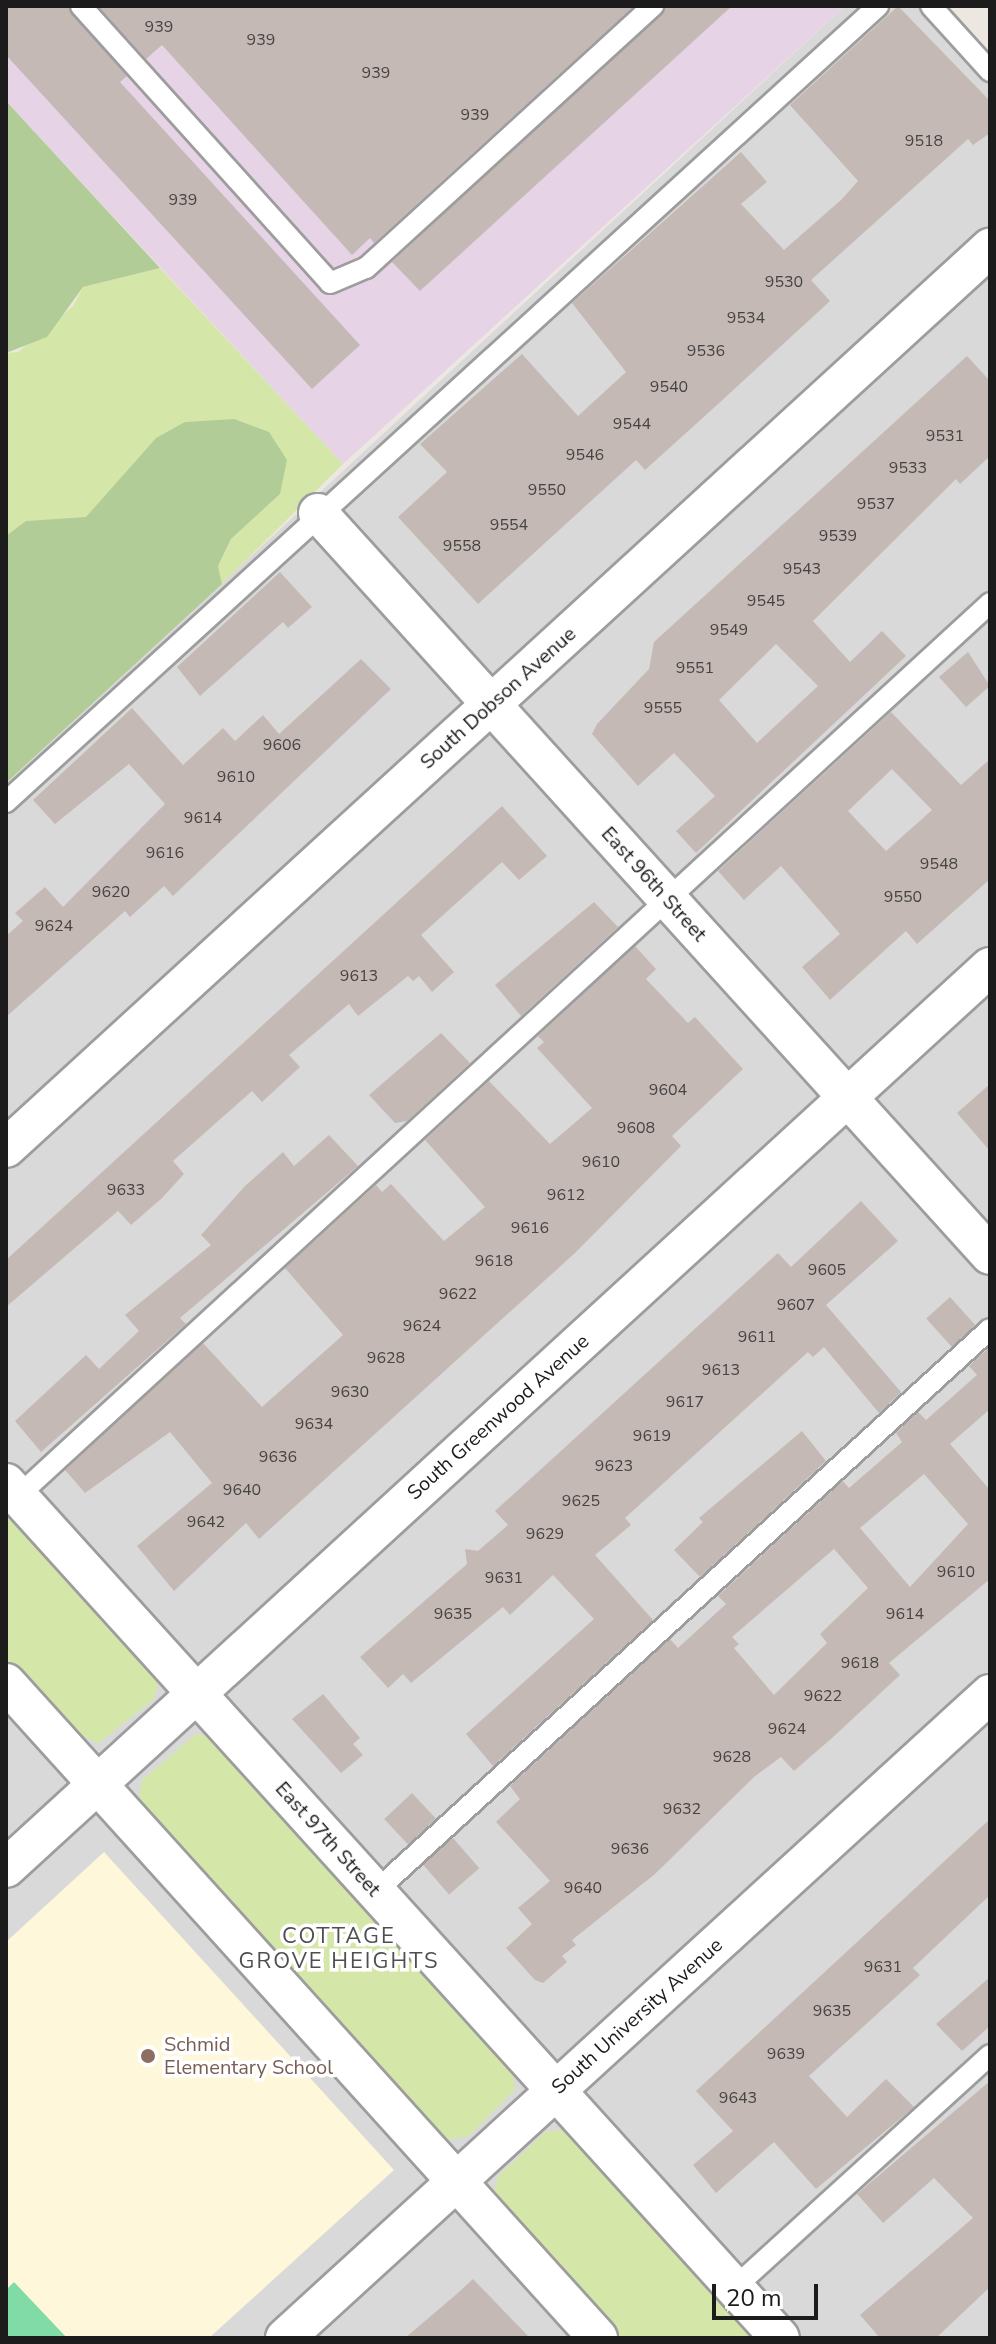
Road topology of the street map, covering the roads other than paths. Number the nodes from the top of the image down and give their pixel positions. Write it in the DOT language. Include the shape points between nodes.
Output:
graph roads {
  1 [pos="81,6"];
  2 [pos="653,6"];
  3 [pos="878,6"];
  4 [pos="931,6"];
  5 [pos="990,71"];
  6 [pos="990,248"];
  7 [pos="318,513"];
  8 [pos="990,603"];
  9 [pos="491,705"];
  10 [pos="6,802"];
  11 [pos="668,900"];
  12 [pos="990,967"];
  13 [pos="847,1098"];
  14 [pos="6,1148"];
  15 [pos="990,1255"];
  16 [pos="990,1329"];
  17 [pos="12,1490"];
  18 [pos="6,1683"];
  19 [pos="197,1694"];
  20 [pos="990,1694"];
  21 [pos="97,1785"];
  22 [pos="6,1868"];
  23 [pos="376,1891"];
  24 [pos="990,2055"];
  25 [pos="556,2091"];
  26 [pos="456,2181"];
  27 [pos="734,2288"];
  28 [pos="285,2338"];
  29 [pos="598,2338"];
  30 [pos="780,2338"];
  1 -- 2 [label="lane" via="330,283 366,268"];
  3 -- 7 [label="lane"];
  4 -- 5 [label="lane"];
  6 -- 9 [label="street, South Dobson Avenue"];
  7 -- 9 [label="street, East 96th Street"];
  7 -- 10 [label="lane"];
  8 -- 11 [label="lane"];
  9 -- 11 [label="street, East 96th Street"];
  9 -- 14 [label="street, South Dobson Avenue"];
  11 -- 13 [label="street, East 96th Street"];
  11 -- 17 [label="lane"];
  12 -- 13 [label="street, South Greenwood Avenue"];
  13 -- 15 [label="street, East 96th Street"];
  13 -- 19 [label="street, South Greenwood Avenue"];
  16 -- 23 [label="lane"];
  17 -- 19 [label="street, East 97th Street"];
  18 -- 21 [label="street"];
  19 -- 21 [label="street, South Greenwood Avenue"];
  19 -- 23 [label="street, East 97th Street"];
  20 -- 25 [label="street, South University Avenue"];
  21 -- 22 [label="street, South Greenwood Avenue"];
  21 -- 26 [label="street"];
  23 -- 25 [label="street, East 97th Street"];
  24 -- 27 [label="lane"];
  25 -- 26 [label="street, South University Avenue"];
  25 -- 27 [label="street, East 97th Street"];
  26 -- 28 [label="street, South University Avenue"];
  26 -- 29 [label="street"];
  27 -- 30 [label="street, East 97th Street"];
}
